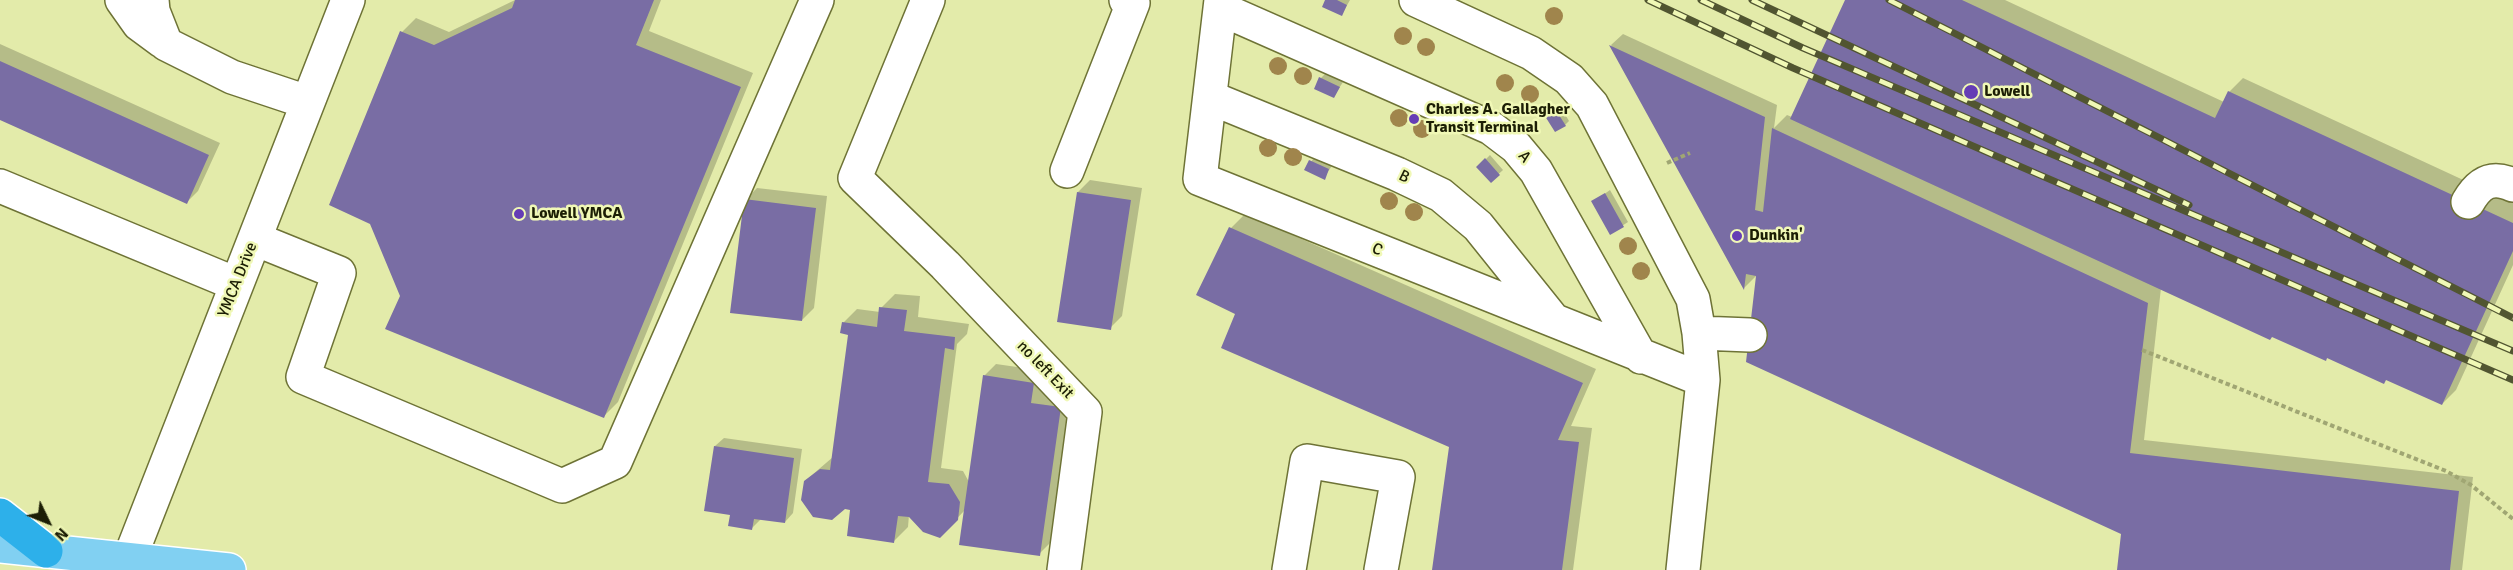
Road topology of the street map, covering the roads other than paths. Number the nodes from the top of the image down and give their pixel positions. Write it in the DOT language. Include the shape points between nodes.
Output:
graph roads {
  1 [pos="122,0"];
  2 [pos="152,0"];
  3 [pos="348,0"];
  4 [pos="928,0"];
  5 [pos="1126,0"];
  6 [pos="1416,0"];
  7 [pos="815,4"];
  8 [pos="1221,4"];
  9 [pos="166,44"];
  10 [pos="1211,98"];
  11 [pos="307,102"];
  12 [pos="1067,171"];
  13 [pos="2510,182"];
  14 [pos="0,186"];
  15 [pos="2468,202"];
  16 [pos="255,239"];
  17 [pos="236,284"];
  18 [pos="1553,320"];
  19 [pos="1699,333"];
  20 [pos="1750,335"];
  21 [pos="1641,357"];
  22 [pos="1703,380"];
  23 [pos="0,515"];
  24 [pos="0,546"];
  25 [pos="46,551"];
  26 [pos="129,560"];
  27 [pos="229,570"];
  28 [pos="1064,570"];
  29 [pos="1289,570"];
  30 [pos="1381,570"];
  31 [pos="1683,570"];
  1 -- 9 [label="street" via="139,24"];
  2 -- 9 [label="street"];
  3 -- 11 [label="street, YMCA Drive"];
  4 -- 28 [label="street, no left Exit" via="855,178 945,265 1085,412"];
  5 -- 12 [label="street" via="1133,3"];
  6 -- 19 [label="street" via="1531,53 1569,79 1592,105 1689,290"];
  7 -- 16 [label="street" via="615,462 562,486 303,377 339,273"];
  8 -- 10 [label="street"];
  8 -- 21 [label="street, A" via="1491,128 1516,147 1536,171"];
  9 -- 11 [label="street" via="232,77"];
  10 -- 18 [label="street, B" via="1441,195 1478,226"];
  10 -- 18 [label="street, C" via="1200,179"];
  11 -- 16 [label="street, YMCA Drive"];
  13 -- 15 [label="street" via="2495,179 2481,184"];
  14 -- 17 [label="street"];
  16 -- 17 [label="street, YMCA Drive"];
  17 -- 26 [label="street, YMCA Drive"];
  18 -- 21 [label="street, C"];
  19 -- 20 [label="street"];
  19 -- 22 [label="street"];
  21 -- 22 [label="street, C"];
  22 -- 31 [label="street"];
  23 -- 25 [label="highway"];
  24 -- 25 [label="main road"];
  25 -- 26 [label="main road"];
  26 -- 27 [label="main road"];
  29 -- 30 [label="street" via="1307,461 1398,477"];
}
